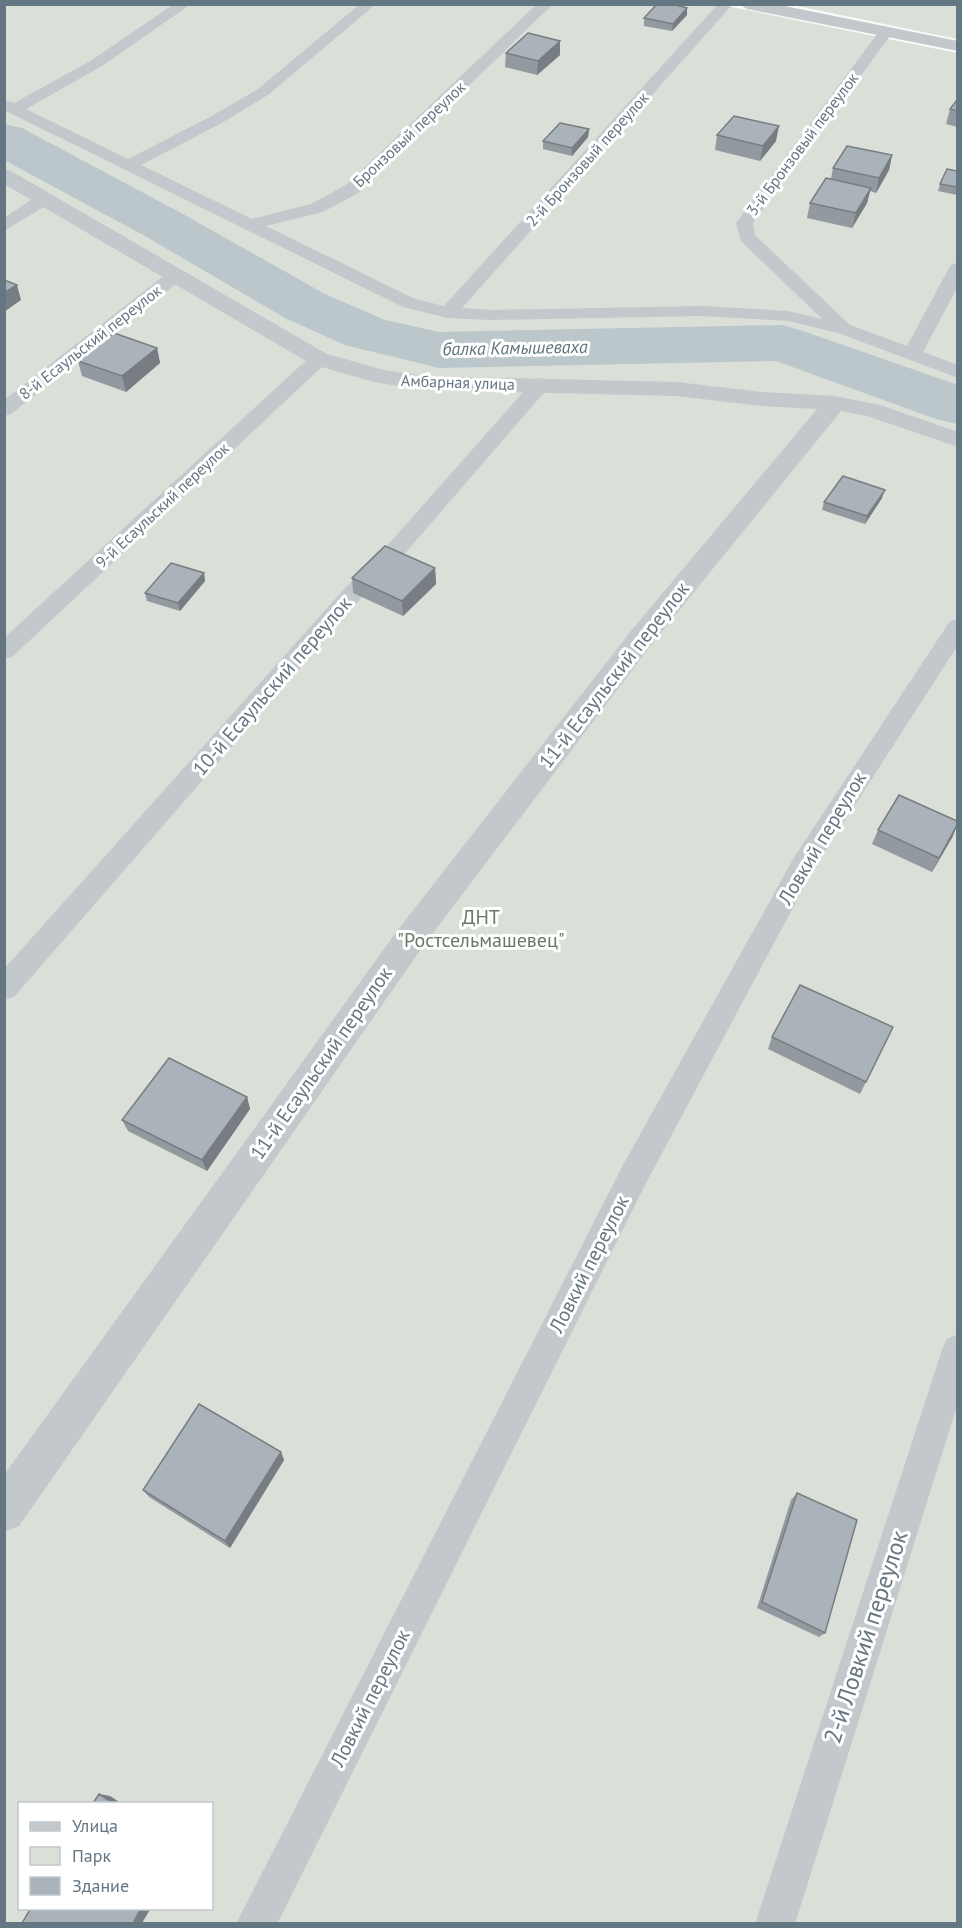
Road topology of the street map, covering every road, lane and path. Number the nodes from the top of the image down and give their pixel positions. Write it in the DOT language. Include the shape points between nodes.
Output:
graph roads {
  1 [pos="184,4"];
  2 [pos="369,4"];
  3 [pos="546,4"];
  4 [pos="726,4"];
  5 [pos="747,4"];
  6 [pos="885,33"];
  7 [pos="957,46"];
  8 [pos="10,107"];
  9 [pos="128,165"];
  10 [pos="4,175"];
  11 [pos="44,199"];
  12 [pos="250,225"];
  13 [pos="4,226"];
  14 [pos="957,268"];
  15 [pos="176,275"];
  16 [pos="448,313"];
  17 [pos="844,328"];
  18 [pos="912,355"];
  19 [pos="319,359"];
  20 [pos="957,372"];
  21 [pos="541,384"];
  22 [pos="835,404"];
  23 [pos="4,410"];
  24 [pos="957,440"];
  25 [pos="957,626"];
  26 [pos="4,651"];
  27 [pos="4,989"];
  28 [pos="957,1350"];
  29 [pos="4,1511"];
  30 [pos="256,1923"];
  31 [pos="775,1923"];
  1 -- 8 [label="lane" via="98,63"];
  2 -- 9 [label="lane" via="263,92"];
  3 -- 12 [label="lane, Бронзовый переулок" via="352,189 317,208"];
  4 -- 16 [label="lane, 2-й Бронзовый переулок"];
  5 -- 6 [label="street"];
  6 -- 7 [label="street"];
  6 -- 17 [label="lane, 3-й Бронзовый переулок" via="744,223 747,237"];
  8 -- 9 [label="lane"];
  9 -- 12 [label="lane"];
  10 -- 11 [label="street, Амбарная улица"];
  11 -- 13 [label="lane"];
  11 -- 15 [label="street, Амбарная улица"];
  12 -- 16 [label="lane" via="409,303"];
  14 -- 18 [label="lane"];
  15 -- 19 [label="street, Амбарная улица"];
  15 -- 23 [label="lane, 8-й Есаульский переулок"];
  16 -- 17 [label="lane" via="736,311 788,316"];
  17 -- 18 [label="lane"];
  18 -- 20 [label="lane"];
  19 -- 21 [label="street, Амбарная улица" via="382,377 424,383"];
  19 -- 26 [label="lane, 9-й Есаульский переулок"];
  21 -- 22 [label="street, Амбарная улица" via="676,388"];
  21 -- 27 [label="lane, 10-й Есаульский переулок"];
  22 -- 24 [label="street, Амбарная улица" via="872,410"];
  22 -- 29 [label="street, 11-й Есаульский переулок" via="641,638 409,940"];
  25 -- 30 [label="lane, Ловкий переулок" via="804,863 634,1174"];
  28 -- 31 [label="lane, 2-й Ловкий переулок"];
}
